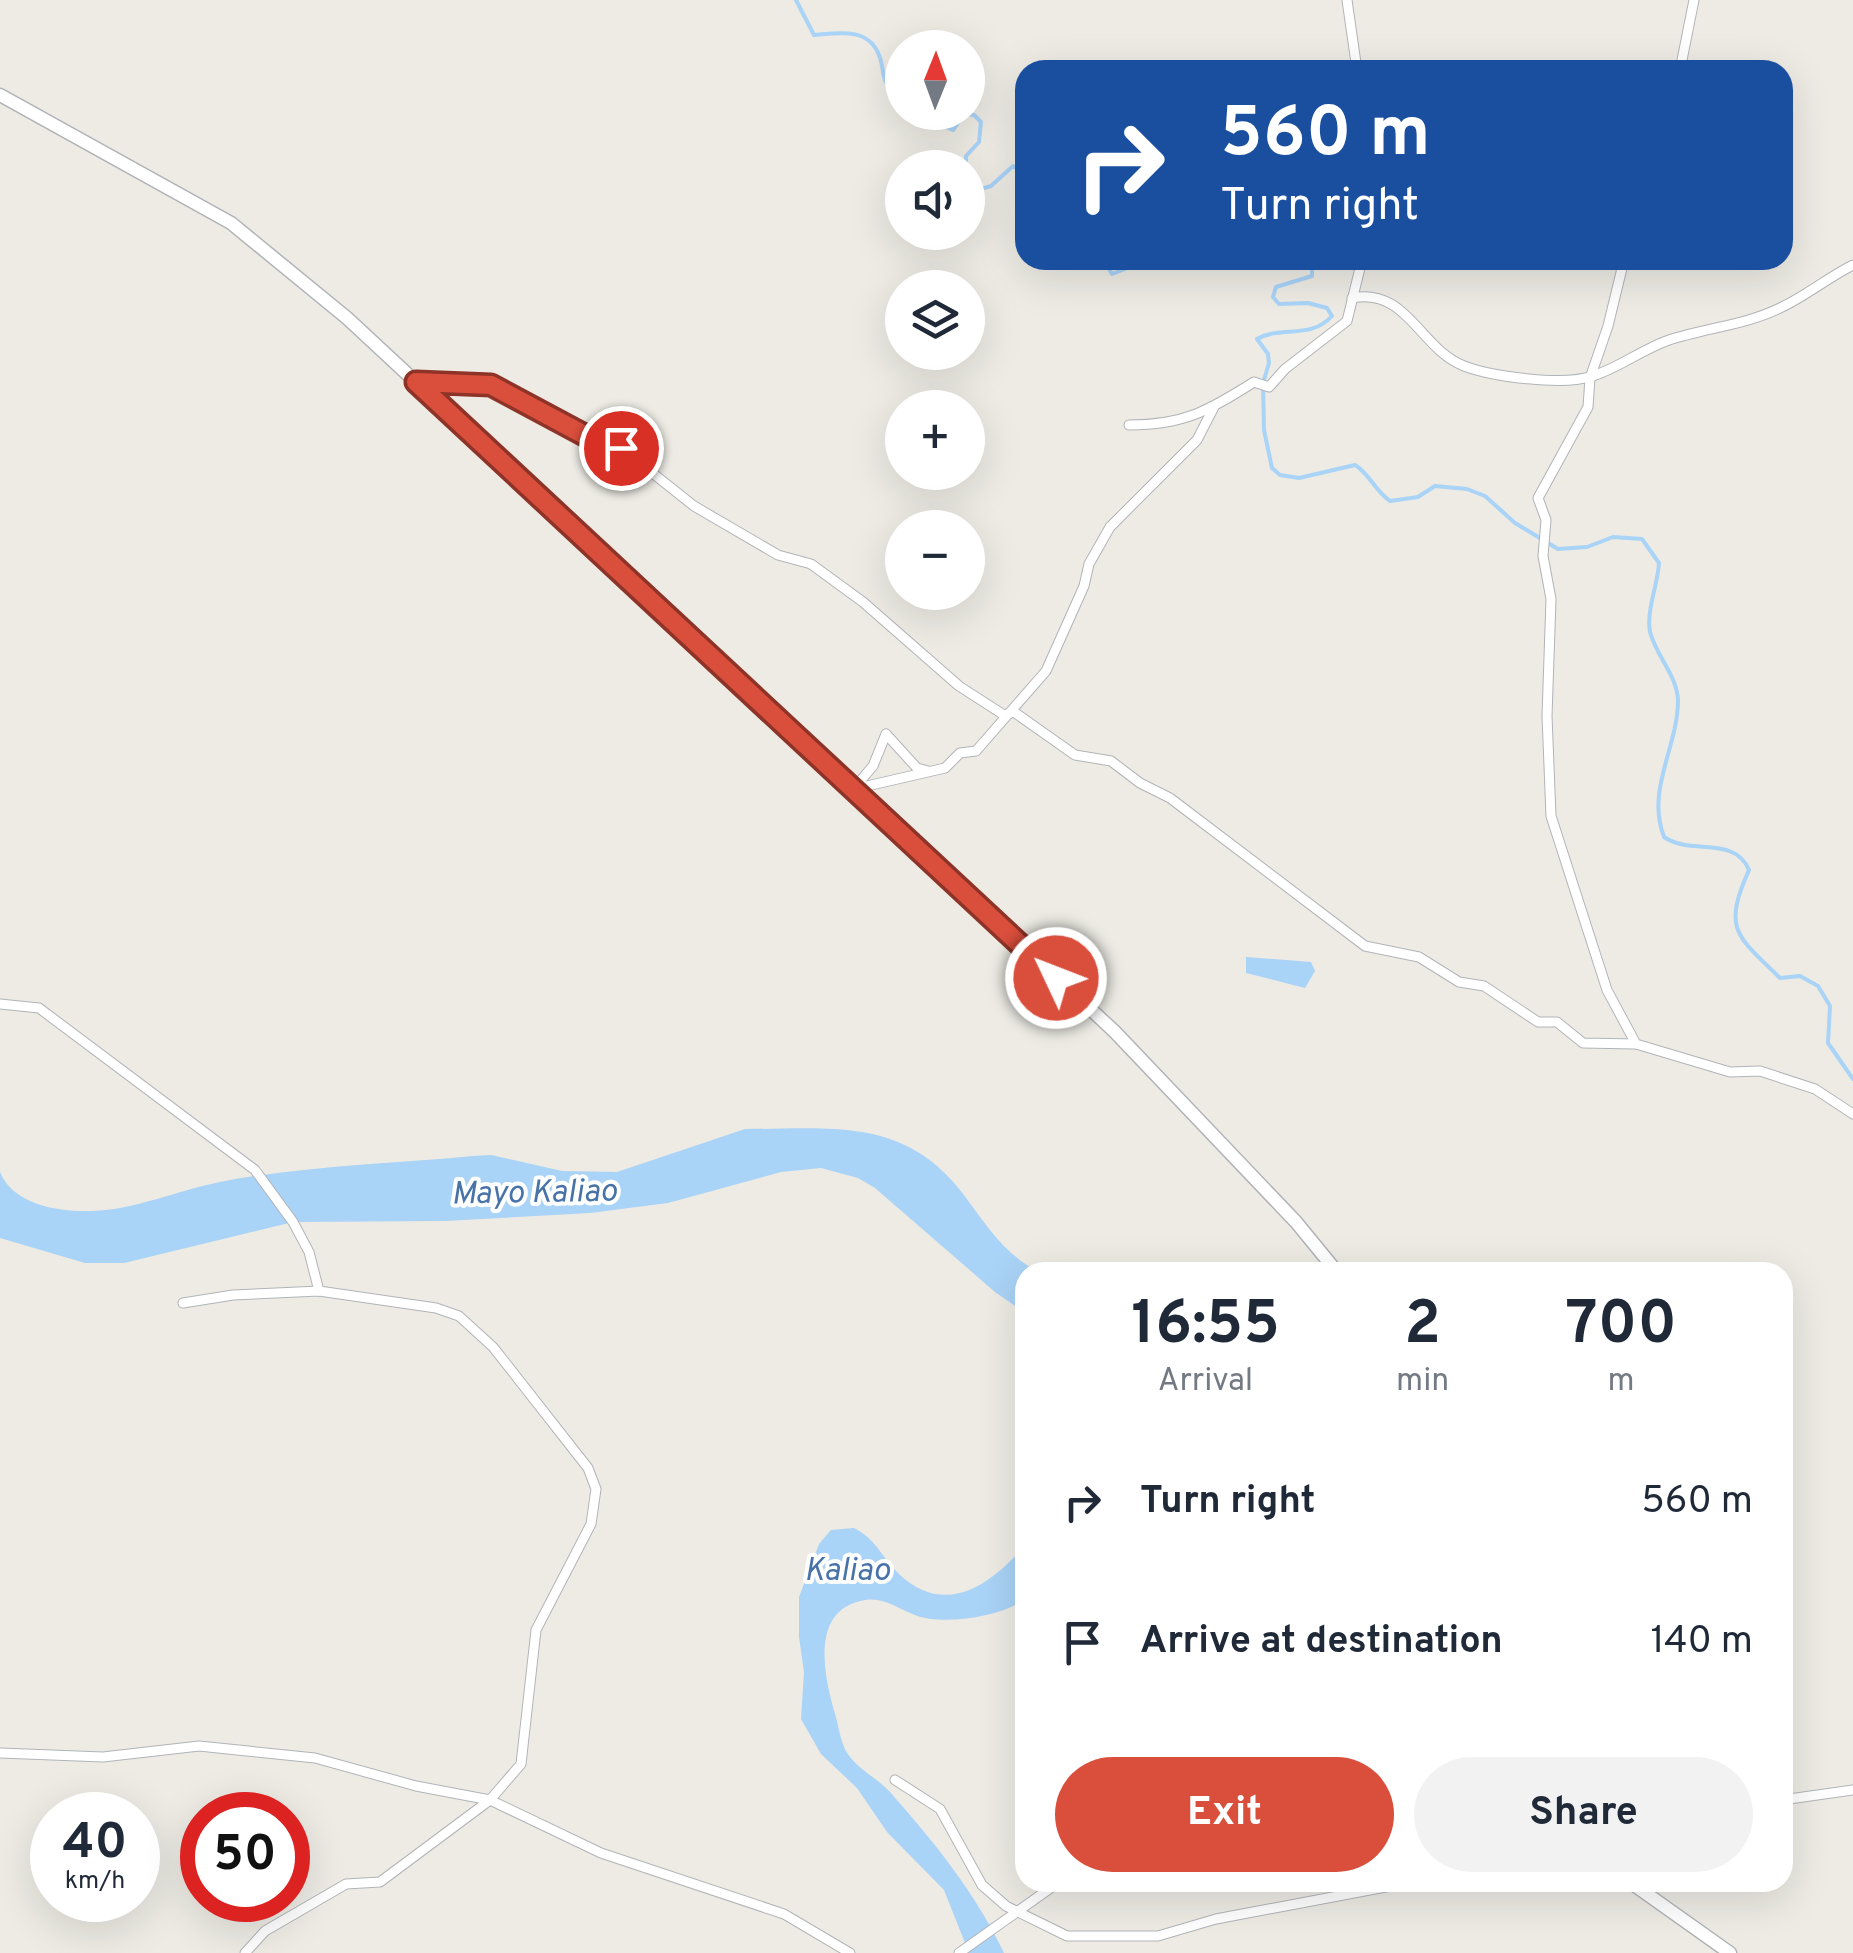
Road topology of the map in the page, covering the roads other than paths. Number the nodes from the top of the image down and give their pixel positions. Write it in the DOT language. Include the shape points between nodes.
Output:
graph roads {
  1 [pos="1347,0"];
  2 [pos="1694,0"];
  3 [pos="1355,60"];
  4 [pos="1682,60"];
  5 [pos="0,96"];
  6 [pos="1853,265"];
  7 [pos="1359,270"];
  8 [pos="1622,270"];
  9 [pos="1352,298"];
  10 [pos="1590,378"];
  11 [pos="416,382"];
  12 [pos="1214,407"];
  13 [pos="1129,425"];
  14 [pos="1004,715"];
  15 [pos="930,772"];
  16 [pos="854,790"];
  17 [pos="0,1004"];
  18 [pos="1636,1044"];
  19 [pos="1853,1114"];
  20 [pos="1329,1262"];
  21 [pos="318,1292"];
  22 [pos="183,1303"];
  23 [pos="0,1753"];
  24 [pos="895,1780"];
  25 [pos="1853,1790"];
  26 [pos="1793,1798"];
  27 [pos="490,1800"];
  28 [pos="1046,1892"];
  29 [pos="1359,1892"];
  30 [pos="1644,1892"];
  31 [pos="1019,1912"];
  32 [pos="245,1953"];
  33 [pos="850,1953"];
  34 [pos="960,1953"];
  35 [pos="1730,1953"];
  1 -- 3 [label="street"];
  2 -- 4 [label="street"];
  5 -- 11 [label="main road" via="231,222"];
  6 -- 10 [label="street" via="1780,309 1666,341"];
  7 -- 9 [label="street"];
  8 -- 10 [label="street"];
  9 -- 10 [label="street" via="1396,304 1444,355 1464,366 1509,376"];
  9 -- 12 [label="street" via="1347,321 1269,387 1254,382"];
  10 -- 18 [label="street" via="1588,407 1538,498 1546,520 1543,556 1551,600 1548,783 1588,935"];
  11 -- 14 [label="street" via="491,385 621,448 694,506 778,555 811,564"];
  11 -- 16 [label="main road"];
  12 -- 13 [label="street" via="1168,425"];
  12 -- 14 [label="street" via="1197,440 1110,527 1046,672"];
  14 -- 15 [label="street" via="976,751"];
  14 -- 18 [label="street" via="1014,712 1075,755 1111,761 1170,798 1365,946 1419,957 1458,982 1484,986 1538,1022 1557,1022 1583,1043"];
  15 -- 16 [label="street"];
  15 -- 16 [label="street" via="916,768 886,734"];
  16 -- 20 [label="main road" via="1114,1031"];
  17 -- 21 [label="street" via="39,1008 256,1170 309,1252"];
  18 -- 19 [label="street" via="1730,1072 1760,1070 1814,1089"];
  21 -- 22 [label="street"];
  21 -- 27 [label="street" via="459,1316 493,1347 588,1468 596,1489 591,1524 536,1630 521,1764"];
  23 -- 27 [label="street" via="103,1757 199,1746 315,1758"];
  24 -- 31 [label="street" via="940,1809 982,1885"];
  25 -- 26 [label="street"];
  27 -- 32 [label="street" via="380,1882 346,1884 265,1931"];
  27 -- 33 [label="street" via="601,1852 784,1914"];
  28 -- 31 [label="street"];
  29 -- 31 [label="street" via="1158,1936 1067,1936"];
  30 -- 35 [label="main road"];
  31 -- 34 [label="street"];
}
